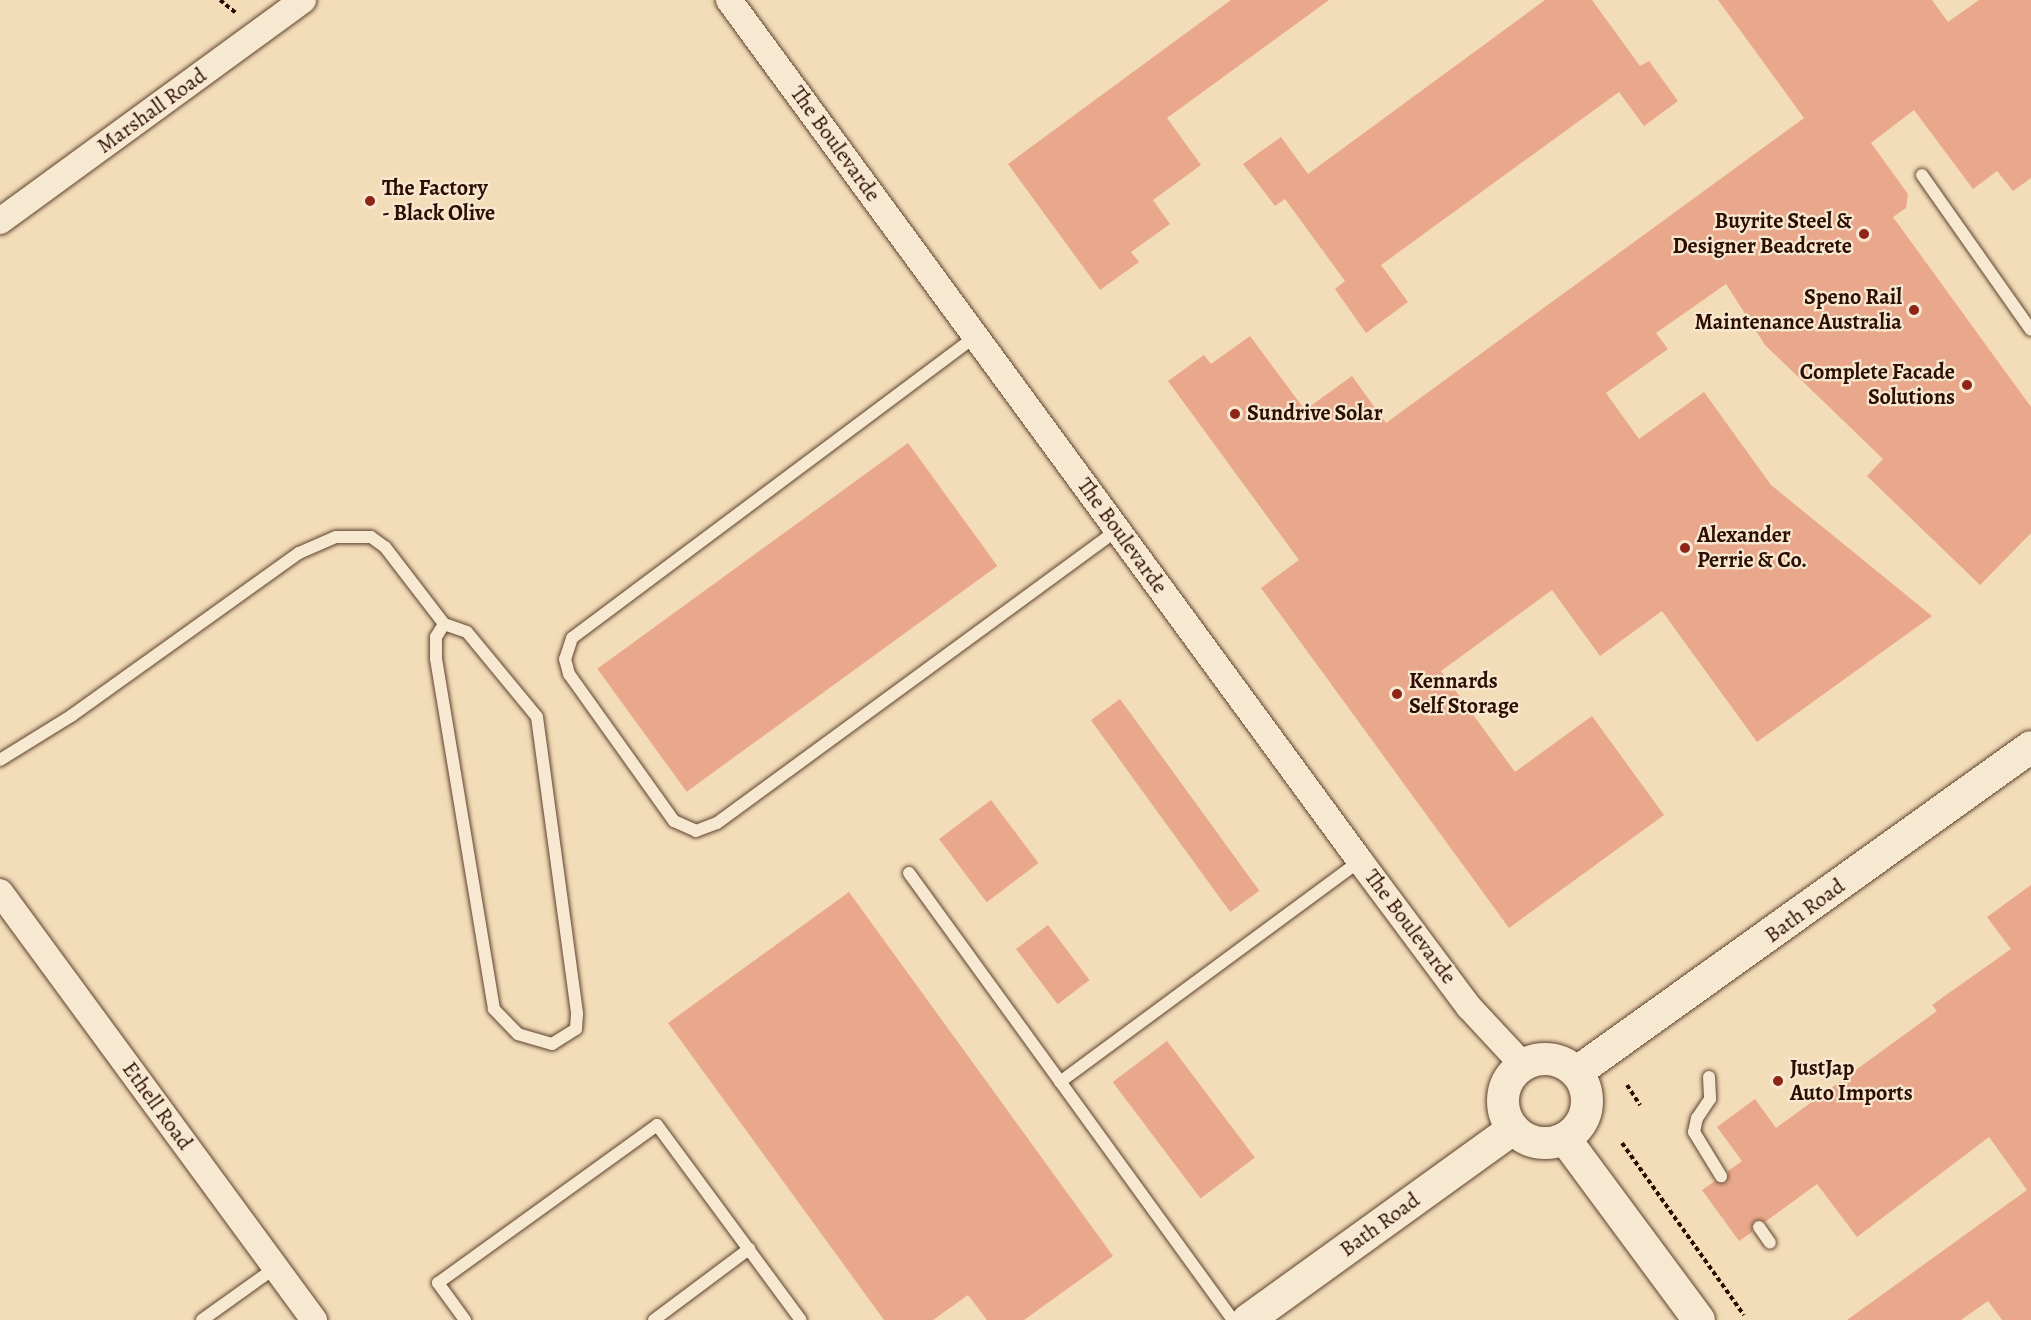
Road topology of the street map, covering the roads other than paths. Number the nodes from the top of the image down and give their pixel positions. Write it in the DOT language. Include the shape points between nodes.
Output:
graph roads {
  1 [pos="303,0"];
  2 [pos="729,0"];
  3 [pos="1922,175"];
  4 [pos="0,221"];
  5 [pos="2031,330"];
  6 [pos="976,336"];
  7 [pos="1118,530"];
  8 [pos="444,624"];
  9 [pos="2031,747"];
  10 [pos="0,760"];
  11 [pos="1360,861"];
  12 [pos="909,873"];
  13 [pos="0,892"];
  14 [pos="1523,1065"];
  15 [pos="1577,1072"];
  16 [pos="1709,1077"];
  17 [pos="1060,1082"];
  18 [pos="1513,1129"];
  19 [pos="1565,1139"];
  20 [pos="1722,1176"];
  21 [pos="1759,1227"];
  22 [pos="1770,1243"];
  23 [pos="749,1249"];
  24 [pos="276,1267"];
  25 [pos="202,1320"];
  26 [pos="314,1320"];
  27 [pos="465,1320"];
  28 [pos="654,1320"];
  29 [pos="801,1320"];
  30 [pos="1233,1320"];
  31 [pos="1248,1320"];
  32 [pos="1699,1320"];
  1 -- 4 [label="street, Marshall Road"];
  2 -- 6 [label="street, The Boulevarde"];
  3 -- 5 [label="lane"];
  6 -- 7 [label="street, The Boulevarde"];
  6 -- 7 [label="lane" via="572,638 565,658 569,674 674,821 696,831 717,824"];
  7 -- 11 [label="street, The Boulevarde"];
  8 -- 8 [label="lane" via="436,637 436,659 494,1009 518,1034 552,1044 576,1029 577,1014 541,731 528,702 467,632"];
  8 -- 10 [label="lane" via="385,547 371,537 336,537 299,554 71,716"];
  9 -- 15 [label="street, Bath Road"];
  11 -- 14 [label="street, The Boulevarde" via="1469,1007"];
  11 -- 17 [label="lane"];
  12 -- 17 [label="lane"];
  13 -- 24 [label="street, Ethell Road"];
  14 -- 15 [label="street" via="1551,1059"];
  14 -- 18 [label="street" via="1505,1088 1505,1117"];
  15 -- 19 [label="street" via="1588,1096 1587,1109 1576,1132"];
  16 -- 20 [label="lane" via="1710,1099 1697,1118 1694,1132"];
  17 -- 30 [label="lane"];
  18 -- 19 [label="street" via="1543,1144"];
  18 -- 31 [label="street, Bath Road"];
  19 -- 32 [label="street"];
  21 -- 22 [label="lane"];
  23 -- 27 [label="lane" via="657,1125 438,1283"];
  23 -- 28 [label="lane"];
  23 -- 29 [label="lane"];
  24 -- 25 [label="lane"];
  24 -- 26 [label="street, Ethell Road"];
}
